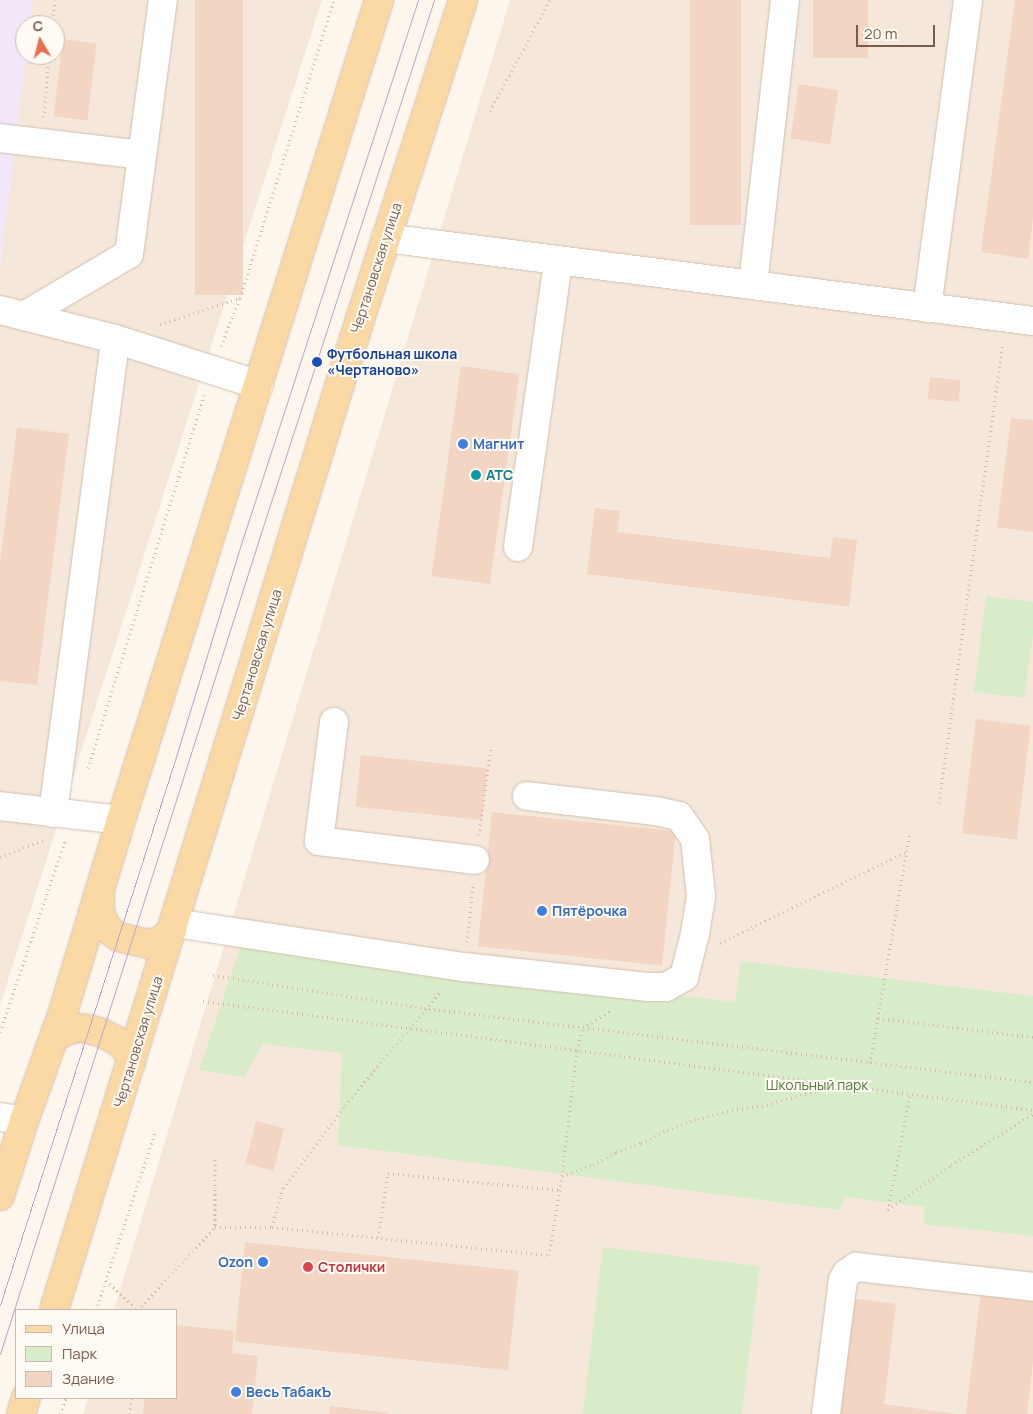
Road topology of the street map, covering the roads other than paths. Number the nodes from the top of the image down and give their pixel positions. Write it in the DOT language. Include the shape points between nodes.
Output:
graph roads {
  1 [pos="163,0"];
  2 [pos="379,0"];
  3 [pos="463,0"];
  4 [pos="784,0"];
  5 [pos="968,0"];
  6 [pos="0,138"];
  7 [pos="142,155"];
  8 [pos="386,238"];
  9 [pos="558,261"];
  10 [pos="753,285"];
  11 [pos="927,308"];
  12 [pos="12,313"];
  13 [pos="1020,320"];
  14 [pos="116,339"];
  15 [pos="259,385"];
  16 [pos="518,547"];
  17 [pos="334,722"];
  18 [pos="527,796"];
  19 [pos="0,806"];
  20 [pos="65,820"];
  21 [pos="121,820"];
  22 [pos="475,860"];
  23 [pos="100,892"];
  24 [pos="174,927"];
  25 [pos="54,1038"];
  26 [pos="131,1064"];
  27 [pos="12,1119"];
  28 [pos="0,1196"];
  29 [pos="1033,1287"];
  30 [pos="54,1309"];
  31 [pos="26,1399"];
  32 [pos="21,1414"];
  33 [pos="826,1414"];
  1 -- 7 [label="lane"];
  2 -- 15 [label="main road"];
  3 -- 8 [label="main road, Чертановская улица"];
  4 -- 10 [label="lane"];
  5 -- 11 [label="lane"];
  6 -- 7 [label="lane"];
  7 -- 12 [label="lane" via="129,254"];
  8 -- 9 [label="lane"];
  8 -- 24 [label="main road, Чертановская улица"];
  9 -- 10 [label="lane"];
  9 -- 16 [label="lane"];
  10 -- 11 [label="lane"];
  11 -- 13 [label="lane"];
  12 -- 14 [label="lane"];
  14 -- 15 [label="lane"];
  14 -- 20 [label="lane"];
  15 -- 21 [label="main road"];
  17 -- 22 [label="lane" via="320,841"];
  18 -- 24 [label="lane" via="679,816 695,839 701,896 684,977 666,987 647,987 464,967"];
  19 -- 20 [label="lane"];
  20 -- 21 [label="lane"];
  21 -- 23 [label="main road"];
  23 -- 24 [label="main road" via="100,913 107,928 118,937 148,944 161,941"];
  23 -- 25 [label="main road"];
  24 -- 26 [label="main road, Чертановская улица"];
  25 -- 26 [label="main road" via="76,1028 102,1033 121,1043"];
  25 -- 27 [label="main road"];
  26 -- 30 [label="main road, Чертановская улица"];
  27 -- 28 [label="main road"];
  29 -- 33 [label="lane" via="856,1267 843,1280"];
  31 -- 32 [label="main road"];
}
